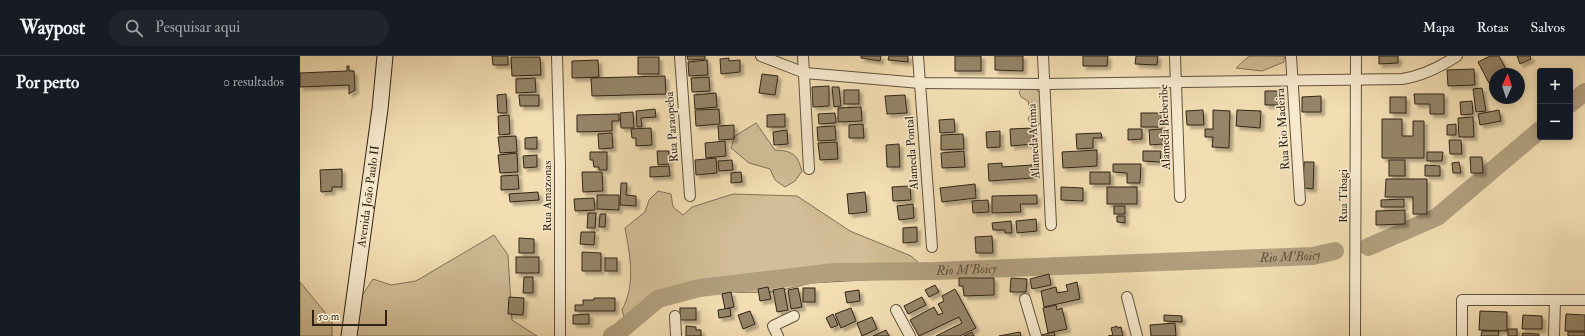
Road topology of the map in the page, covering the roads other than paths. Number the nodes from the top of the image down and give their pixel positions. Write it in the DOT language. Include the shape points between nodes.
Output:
graph roads {
  1 [pos="385,56"];
  2 [pos="557,56"];
  3 [pos="680,56"];
  4 [pos="761,56"];
  5 [pos="803,56"];
  6 [pos="918,56"];
  7 [pos="1043,56"];
  8 [pos="1175,56"];
  9 [pos="1291,56"];
  10 [pos="1356,56"];
  11 [pos="1457,56"];
  12 [pos="805,73"];
  13 [pos="1292,80"];
  14 [pos="1357,80"];
  15 [pos="920,83"];
  16 [pos="1176,83"];
  17 [pos="1044,84"];
  18 [pos="809,169"];
  19 [pos="690,196"];
  20 [pos="1180,197"];
  21 [pos="1300,200"];
  22 [pos="1051,225"];
  23 [pos="932,248"];
  24 [pos="1127,297"];
  25 [pos="1025,299"];
  26 [pos="1555,300"];
  27 [pos="1585,300"];
  28 [pos="896,310"];
  29 [pos="675,316"];
  30 [pos="794,316"];
  31 [pos="349,336"];
  32 [pos="560,336"];
  33 [pos="676,336"];
  34 [pos="778,336"];
  35 [pos="910,336"];
  36 [pos="1036,336"];
  37 [pos="1137,336"];
  38 [pos="1355,336"];
  39 [pos="1462,336"];
  40 [pos="1554,336"];
  1 -- 31 [label="main road, Avenida João Paulo II"];
  2 -- 32 [label="street, Rua Amazonas"];
  3 -- 19 [label="street, Rua Paraopeba"];
  4 -- 12 [label="street"];
  5 -- 12 [label="street"];
  6 -- 15 [label="street, Alameda Pontal"];
  7 -- 17 [label="street, Alameda Atuma"];
  8 -- 16 [label="street, Alameda Beberibe"];
  9 -- 13 [label="street, Rua Rio Madeira"];
  10 -- 14 [label="street, Rua Tibagi"];
  11 -- 14 [label="street" via="1428,73 1415,77"];
  12 -- 15 [label="street"];
  12 -- 18 [label="street"];
  13 -- 14 [label="street"];
  13 -- 16 [label="street"];
  13 -- 21 [label="street, Rua Rio Madeira"];
  14 -- 38 [label="street, Rua Tibagi"];
  15 -- 17 [label="street"];
  15 -- 23 [label="street, Alameda Pontal"];
  16 -- 17 [label="street"];
  16 -- 20 [label="street, Alameda Beberibe"];
  17 -- 22 [label="street, Alameda Atuma"];
  24 -- 37 [label="street"];
  25 -- 36 [label="street"];
  26 -- 27 [label="street"];
  26 -- 39 [label="street" via="1462,300"];
  26 -- 40 [label="street"];
  28 -- 35 [label="street"];
  29 -- 33 [label="street"];
  30 -- 34 [label="street" via="773,326"];
}
